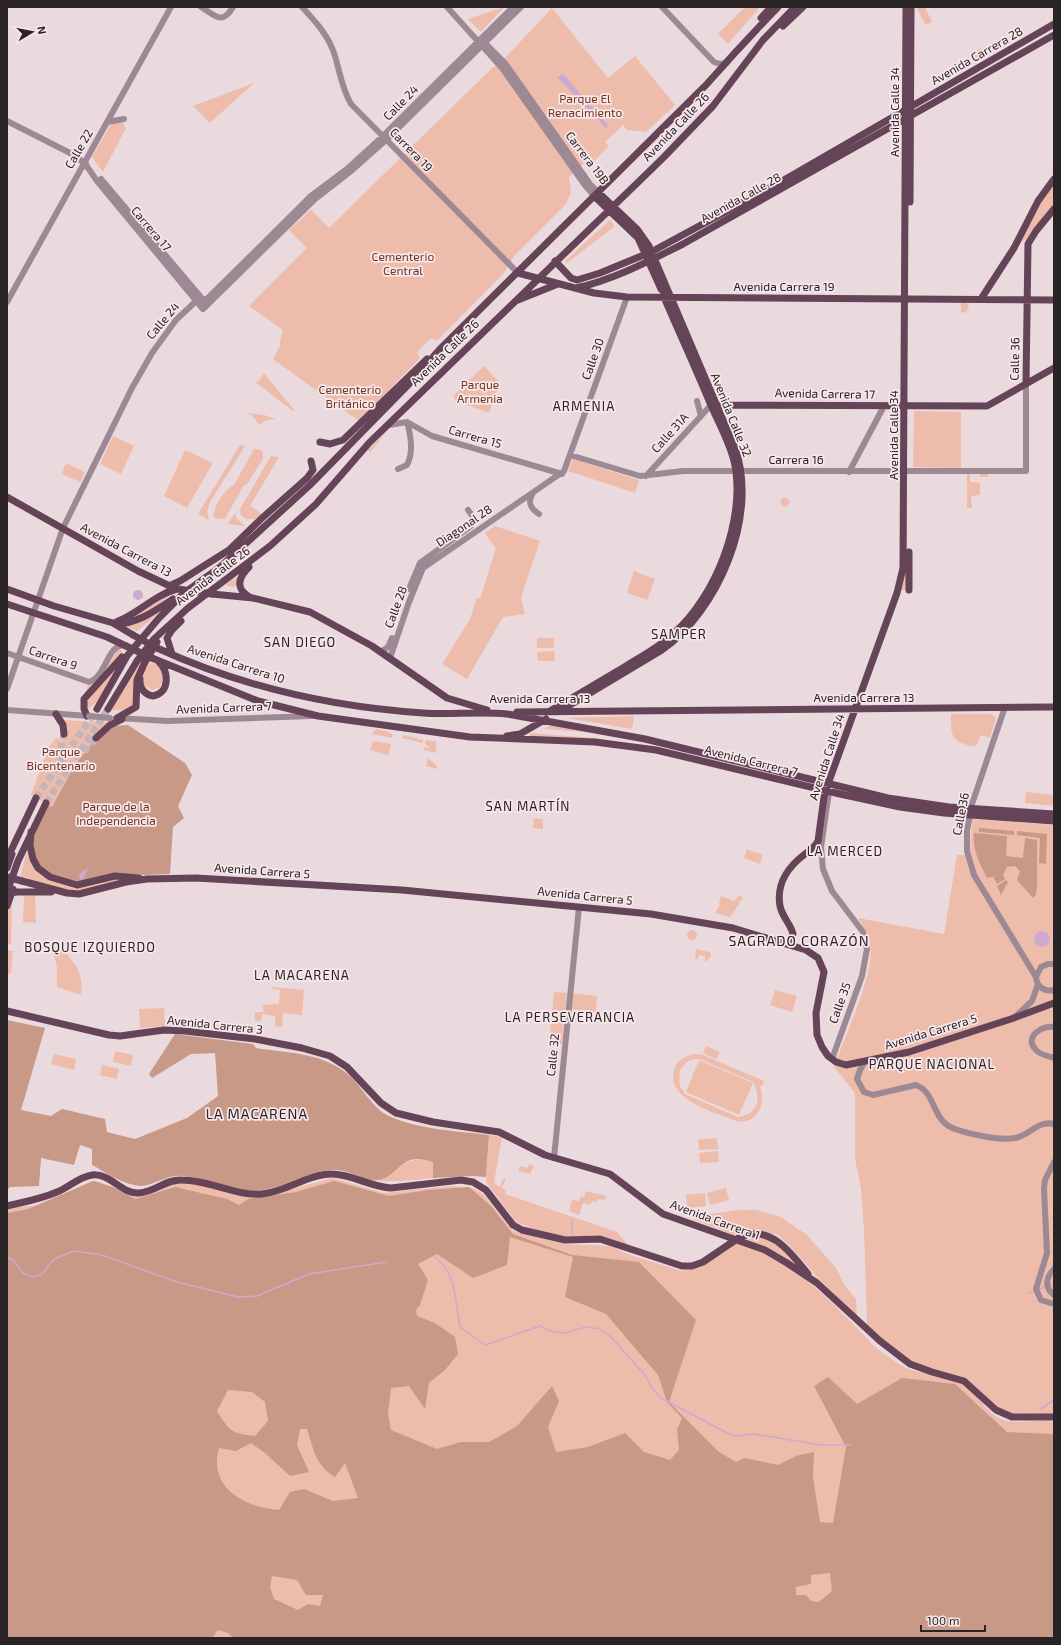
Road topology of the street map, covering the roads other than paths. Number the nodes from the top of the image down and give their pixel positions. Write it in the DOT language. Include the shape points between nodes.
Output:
graph roads {
  1 [pos="171,7"];
  2 [pos="201,7"];
  3 [pos="233,7"];
  4 [pos="302,7"];
  5 [pos="447,7"];
  6 [pos="513,7"];
  7 [pos="521,7"];
  8 [pos="662,7"];
  9 [pos="771,7"];
  10 [pos="778,7"];
  11 [pos="795,7"];
  12 [pos="803,7"];
  13 [pos="906,7"];
  14 [pos="911,9"];
  15 [pos="1054,24"];
  16 [pos="1054,35"];
  17 [pos="482,42"];
  18 [pos="742,43"];
  19 [pos="745,61"];
  20 [pos="727,63"];
  21 [pos="908,112"];
  22 [pos="124,119"];
  23 [pos="7,121"];
  24 [pos="107,122"];
  25 [pos="384,139"];
  26 [pos="84,162"];
  27 [pos="1054,179"];
  28 [pos="597,195"];
  29 [pos="611,208"];
  30 [pos="1054,209"];
  31 [pos="650,256"];
  32 [pos="555,261"];
  33 [pos="518,273"];
  34 [pos="538,278"];
  35 [pos="558,284"];
  36 [pos="576,288"];
  37 [pos="627,297"];
  38 [pos="667,297"];
  39 [pos="907,299"];
  40 [pos="981,299"];
  41 [pos="1027,299"];
  42 [pos="1054,300"];
  43 [pos="7,302"];
  44 [pos="514,302"];
  45 [pos="203,304"];
  46 [pos="440,349"];
  47 [pos="1054,368"];
  48 [pos="1026,383"];
  49 [pos="697,401"];
  50 [pos="714,404"];
  51 [pos="884,406"];
  52 [pos="907,406"];
  53 [pos="701,416"];
  54 [pos="407,422"];
  55 [pos="385,427"];
  56 [pos="419,429"];
  57 [pos="411,440"];
  58 [pos="320,442"];
  59 [pos="570,455"];
  60 [pos="311,462"];
  61 [pos="398,469"];
  62 [pos="738,471"];
  63 [pos="1026,471"];
  64 [pos="848,472"];
  65 [pos="907,472"];
  66 [pos="562,474"];
  67 [pos="646,476"];
  68 [pos="534,492"];
  69 [pos="7,497"];
  70 [pos="468,510"];
  71 [pos="539,514"];
  72 [pos="264,521"];
  73 [pos="63,528"];
  74 [pos="244,541"];
  75 [pos="270,546"];
  76 [pos="423,564"];
  77 [pos="169,586"];
  78 [pos="7,589"];
  79 [pos="909,590"];
  80 [pos="181,591"];
  81 [pos="212,592"];
  82 [pos="253,598"];
  83 [pos="38,601"];
  84 [pos="7,604"];
  85 [pos="33,614"];
  86 [pos="113,624"];
  87 [pos="167,628"];
  88 [pos="143,635"];
  89 [pos="125,645"];
  90 [pos="381,652"];
  91 [pos="7,653"];
  92 [pos="172,654"];
  93 [pos="18,657"];
  94 [pos="390,658"];
  95 [pos="154,659"];
  96 [pos="144,664"];
  97 [pos="7,689"];
  98 [pos="585,696"];
  99 [pos="1005,707"];
  100 [pos="1054,707"];
  101 [pos="97,708"];
  102 [pos="108,709"];
  103 [pos="855,709"];
  104 [pos="7,710"];
  105 [pos="590,710"];
  106 [pos="493,712"];
  107 [pos="549,712"];
  108 [pos="560,712"];
  109 [pos="56,714"];
  110 [pos="88,716"];
  111 [pos="318,716"];
  112 [pos="116,718"];
  113 [pos="545,720"];
  114 [pos="441,733"];
  115 [pos="64,734"];
  116 [pos="96,738"];
  117 [pos="828,789"];
  118 [pos="36,798"];
  119 [pos="46,803"];
  120 [pos="971,812"];
  121 [pos="824,814"];
  122 [pos="1054,814"];
  123 [pos="26,819"];
  124 [pos="1054,821"];
  125 [pos="31,832"];
  126 [pos="14,844"];
  127 [pos="7,852"];
  128 [pos="7,859"];
  129 [pos="7,868"];
  130 [pos="7,877"];
  131 [pos="147,879"];
  132 [pos="7,893"];
  133 [pos="67,893"];
  134 [pos="7,906"];
  135 [pos="578,907"];
  136 [pos="781,942"];
  137 [pos="867,954"];
  138 [pos="1027,961"];
  139 [pos="1054,964"];
  140 [pos="1044,965"];
  141 [pos="1036,977"];
  142 [pos="1038,984"];
  143 [pos="1054,990"];
  144 [pos="1054,1003"];
  145 [pos="7,1011"];
  146 [pos="1011,1019"];
  147 [pos="1054,1027"];
  148 [pos="1054,1058"];
  149 [pos="832,1059"];
  150 [pos="866,1061"];
  151 [pos="347,1067"];
  152 [pos="1054,1124"];
  153 [pos="554,1158"];
  154 [pos="1054,1162"];
  155 [pos="7,1206"];
  156 [pos="1054,1269"];
  157 [pos="817,1283"];
  158 [pos="1054,1295"];
  159 [pos="1054,1304"];
  160 [pos="1054,1417"];
  1 -- 24 [label="street, Calle 22"];
  2 -- 3 [label="street" via="211,15 226,17"];
  4 -- 25 [label="street, Carrera 19" via="319,25 328,40 349,100"];
  5 -- 17 [label="street, Carrera 19B"];
  6 -- 17 [label="street, Calle 24"];
  7 -- 17 [label="street, Calle 24"];
  8 -- 20 [label="street" via="714,62"];
  9 -- 18 [label="main road"];
  10 -- 18 [label="main road, Avenida Calle 26"];
  11 -- 19 [label="main road, Avenida Calle 26"];
  12 -- 19 [label="main road"];
  13 -- 21 [label="main road, Avenida Calle 34"];
  14 -- 21 [label="main road, Avenida Calle 34"];
  15 -- 21 [label="main road, Avenida Carrera 28"];
  16 -- 21 [label="main road, Avenida Carrera 28"];
  17 -- 25 [label="street, Calle 24"];
  17 -- 28 [label="street, Carrera 19B" via="584,184"];
  18 -- 20 [label="main road, Avenida Calle 26"];
  19 -- 29 [label="main road, Avenida Calle 26" via="713,106"];
  20 -- 28 [label="main road, Avenida Calle 26"];
  21 -- 31 [label="main road, Avenida Calle 28" via="683,244"];
  21 -- 39 [label="main road, Avenida Calle 34"];
  22 -- 24 [label="street"];
  23 -- 26 [label="street, Carrera 17"];
  24 -- 26 [label="street, Calle 22"];
  25 -- 33 [label="street, Carrera 19"];
  25 -- 45 [label="street, Calle 24" via="350,172 314,200"];
  26 -- 43 [label="street, Calle 22"];
  26 -- 45 [label="street, Carrera 17" via="97,181"];
  27 -- 40 [label="main road" via="1038,201 1014,248"];
  28 -- 29 [label="main road, Carrera 19B"];
  28 -- 33 [label="main road, Avenida Calle 26"];
  29 -- 31 [label="main road, Carrera 19B" via="637,229"];
  29 -- 32 [label="main road, Avenida Calle 26"];
  30 -- 41 [label="main road, Calle 36" via="1032,237 1028,248"];
  31 -- 32 [label="main road, Avenida Calle 28" via="577,280 571,278"];
  31 -- 36 [label="main road, Avenida Calle 28" via="600,281"];
  31 -- 38 [label="main road, Avenida Calle 32" via="661,289"];
  32 -- 34 [label="main road, Avenida Calle 26"];
  33 -- 34 [label="main road, Avenida Carrera 19"];
  33 -- 46 [label="main road, Avenida Calle 26"];
  34 -- 35 [label="main road, Avenida Carrera 19"];
  34 -- 44 [label="main road, Avenida Calle 26"];
  35 -- 36 [label="main road, Avenida Carrera 19"];
  35 -- 44 [label="main road"];
  36 -- 37 [label="main road, Avenida Carrera 19" via="600,295"];
  37 -- 38 [label="main road, Avenida Carrera 19"];
  37 -- 59 [label="street, Calle 30"];
  38 -- 39 [label="main road, Avenida Carrera 19"];
  38 -- 50 [label="main road, Avenida Calle 32"];
  39 -- 40 [label="main road, Avenida Carrera 19"];
  39 -- 52 [label="main road, Avenida Calle 34"];
  40 -- 41 [label="main road, Avenida Carrera 19"];
  41 -- 42 [label="main road, Avenida Carrera 19"];
  41 -- 48 [label="main road, Calle 36"];
  44 -- 55 [label="main road, Avenida Calle 26"];
  45 -- 73 [label="street, Calle 24" via="176,320 152,353"];
  46 -- 58 [label="main road" via="420,364 342,440 334,443"];
  46 -- 72 [label="main road, Avenida Calle 26" via="410,383 293,500"];
  47 -- 48 [label="main road"];
  48 -- 52 [label="main road, Avenida Carrera 17" via="987,406"];
  48 -- 63 [label="street, Calle 36"];
  49 -- 53 [label="street"];
  50 -- 51 [label="main road, Avenida Carrera 17"];
  50 -- 53 [label="street, Calle 31A"];
  50 -- 62 [label="main road, Avenida Calle 32" via="735,448"];
  51 -- 52 [label="main road, Avenida Carrera 17"];
  51 -- 64 [label="street"];
  52 -- 65 [label="main road, Avenida Calle 34"];
  53 -- 67 [label="street, Calle 31A"];
  54 -- 55 [label="street"];
  54 -- 56 [label="street, Carrera 15"];
  54 -- 57 [label="street"];
  55 -- 75 [label="main road, Avenida Calle 26" via="316,504"];
  56 -- 57 [label="street" via="413,433"];
  56 -- 66 [label="street, Carrera 15" via="432,436"];
  57 -- 61 [label="street" via="409,463"];
  59 -- 66 [label="street, Calle 30"];
  59 -- 67 [label="street, Carrera 16" via="637,476"];
  60 -- 72 [label="main road" via="313,470 307,478"];
  62 -- 64 [label="street, Carrera 16"];
  62 -- 67 [label="street, Carrera 16" via="682,471"];
  62 -- 98 [label="main road, Avenida Calle 32" via="741,511 733,542 718,585 700,614 669,645"];
  62 -- 107 [label="main road, Avenida Calle 32" via="735,508 726,546 713,580 696,609 680,628 660,645"];
  63 -- 65 [label="street, Carrera 16"];
  64 -- 65 [label="street, Carrera 16"];
  65 -- 79 [label="main road, Avenida Calle 34"];
  65 -- 103 [label="main road, Avenida Calle 34" via="902,577"];
  66 -- 68 [label="street, Diagonal 28"];
  68 -- 71 [label="street" via="530,498 530,505"];
  68 -- 76 [label="street, Diagonal 28"];
  69 -- 73 [label="main road, Avenida Carrera 13"];
  70 -- 76 [label="street, Diagonal 28" via="474,518 471,526"];
  72 -- 74 [label="main road"];
  73 -- 77 [label="main road, Avenida Carrera 13"];
  73 -- 83 [label="street, Calle 24"];
  74 -- 77 [label="main road"];
  74 -- 80 [label="main road, Avenida Calle 26" via="220,568"];
  75 -- 81 [label="main road, Avenida Calle 26"];
  75 -- 82 [label="main road" via="240,577 240,588"];
  76 -- 90 [label="street, Calle 28" via="411,586 389,645"];
  76 -- 94 [label="street, Calle 28"];
  77 -- 80 [label="main road, Avenida Carrera 13"];
  78 -- 83 [label="main road, Avenida Carrera 10"];
  80 -- 81 [label="main road, Avenida Carrera 13, bridge"];
  80 -- 86 [label="main road" via="160,596 129,617"];
  80 -- 88 [label="main road, Avenida Calle 26"];
  81 -- 82 [label="main road, Avenida Carrera 13"];
  81 -- 87 [label="main road, Avenida Calle 26" via="188,608"];
  81 -- 92 [label="main road" via="170,633 167,641"];
  82 -- 90 [label="main road, Avenida Carrera 13" via="310,612"];
  83 -- 85 [label="street, Calle 24"];
  83 -- 86 [label="main road, Avenida Carrera 10"];
  84 -- 85 [label="main road, Avenida Carrera 10"];
  85 -- 89 [label="main road, Avenida Carrera 10" via="107,636"];
  85 -- 93 [label="street, Calle 24"];
  86 -- 92 [label="main road, Avenida Carrera 10, bridge"];
  87 -- 96 [label="main road"];
  87 -- 102 [label="main road, Avenida Calle 26" via="143,651"];
  88 -- 101 [label="main road, Avenida Calle 26" via="127,656"];
  88 -- 110 [label="main road" via="84,699 84,709"];
  89 -- 93 [label="street, Carrera 9" via="114,648 97,677 91,681"];
  89 -- 95 [label="main road, Avenida Carrera 10, bridge"];
  90 -- 94 [label="main road, Avenida Carrera 13"];
  91 -- 93 [label="street, Carrera 9"];
  92 -- 106 [label="main road, Avenida Carrera 10" via="220,673 266,687 326,700 422,713"];
  93 -- 97 [label="street, Calle 24"];
  94 -- 106 [label="main road, Avenida Carrera 13" via="447,698"];
  95 -- 96 [label="main road" via="164,668 167,680 164,688 156,696 148,695 140,686"];
  95 -- 111 [label="main road, Avenida Carrera 10" via="258,701"];
  96 -- 112 [label="main road" via="136,683 136,707"];
  98 -- 105 [label="main road" via="584,706"];
  98 -- 108 [label="main road, Avenida Calle 32"];
  99 -- 100 [label="main road, Avenida Carrera 13"];
  99 -- 103 [label="main road, Avenida Carrera 13"];
  99 -- 120 [label="street, Calle 36"];
  103 -- 105 [label="main road, Avenida Carrera 13"];
  103 -- 117 [label="main road, Avenida Calle 34"];
  104 -- 109 [label="street, Avenida Carrera 7"];
  105 -- 108 [label="main road, Avenida Carrera 13"];
  106 -- 107 [label="main road, Avenida Carrera 13"];
  106 -- 113 [label="main road, Avenida Carrera 7"];
  107 -- 108 [label="main road, Avenida Carrera 13"];
  108 -- 113 [label="main road, Avenida Calle 32"];
  109 -- 110 [label="street, Avenida Carrera 7"];
  109 -- 115 [label="main road" via="63,725"];
  110 -- 112 [label="street, Avenida Carrera 7, bridge"];
  111 -- 112 [label="street, Avenida Carrera 7" via="166,721"];
  111 -- 114 [label="main road, Avenida Carrera 7"];
  112 -- 116 [label="main road"];
  113 -- 114 [label="main road, Avenida Carrera 7" via="512,736"];
  113 -- 117 [label="main road, Avenida Carrera 7" via="645,740"];
  114 -- 117 [label="main road, Avenida Carrera 7" via="521,740 595,742 656,750"];
  117 -- 120 [label="main road, Avenida Carrera 7"];
  117 -- 121 [label="main road, Avenida Calle 34"];
  118 -- 123 [label="main road"];
  119 -- 125 [label="main road"];
  120 -- 122 [label="main road, Avenida Carrera 7"];
  120 -- 124 [label="main road, Avenida Carrera 7"];
  120 -- 138 [label="street, Calle 36" via="967,844 972,872"];
  121 -- 136 [label="main road, Avenida Calle 34" via="818,840 813,848 784,875 779,899 793,934 789,941"];
  121 -- 137 [label="street, Avenida Calle 34" via="820,858 826,881 863,932"];
  123 -- 126 [label="main road"];
  123 -- 129 [label="main road"];
  125 -- 131 [label="main road" via="34,862 44,873 63,882 81,885 122,876"];
  125 -- 132 [label="main road"];
  125 -- 134 [label="main road"];
  126 -- 127 [label="main road"];
  126 -- 128 [label="main road"];
  130 -- 133 [label="main road, Avenida Carrera 5, bridge"];
  131 -- 133 [label="main road, Avenida Carrera 5" via="114,883 84,893"];
  131 -- 135 [label="main road, Avenida Carrera 5" via="206,878 402,890"];
  132 -- 133 [label="main road, bridge"];
  135 -- 136 [label="main road, Avenida Carrera 5" via="704,922"];
  135 -- 153 [label="street, Calle 32"];
  136 -- 149 [label="main road, Avenida Carrera 5" via="812,953 823,967 824,978 816,1013 816,1027 822,1047"];
  137 -- 149 [label="street, Calle 35" via="862,976"];
  138 -- 140 [label="street"];
  138 -- 141 [label="street, Calle 36"];
  139 -- 140 [label="street"];
  140 -- 141 [label="street"];
  141 -- 142 [label="street, Calle 36"];
  142 -- 143 [label="street" via="1045,990"];
  142 -- 146 [label="street" via="1032,1001"];
  144 -- 146 [label="main road, Avenida Carrera 5"];
  145 -- 151 [label="main road, Avenida Carrera 3" via="113,1036 176,1030 255,1039 319,1053"];
  146 -- 150 [label="main road, Avenida Carrera 5" via="906,1053"];
  147 -- 148 [label="street" via="1040,1028 1032,1039 1033,1047 1037,1051"];
  149 -- 150 [label="main road, Avenida Carrera 5" via="846,1065"];
  150 -- 152 [label="street" via="858,1079 864,1092 873,1095 912,1085 919,1086 926,1092 940,1119 956,1129 1007,1139 1023,1135 1040,1125"];
  151 -- 153 [label="main road, Avenida Carrera 1" via="381,1103 396,1113 433,1122 499,1132"];
  153 -- 157 [label="main road, Avenida Carrera 1" via="612,1175 663,1214 765,1250"];
  154 -- 159 [label="street" via="1045,1180 1047,1253 1037,1291 1044,1302"];
  155 -- 157 [label="main road, bridge" via="61,1191 78,1180 93,1175 108,1178 130,1191 140,1193 167,1182 181,1180 262,1194 332,1174 391,1188 468,1180 478,1183 486,1190 513,1225 532,1233 565,1240 600,1239 687,1266 703,1262 740,1237 759,1234 778,1241"];
  156 -- 158 [label="street" via="1047,1287"];
  157 -- 160 [label="main road, Avenida Carrera 1" via="880,1341 910,1364 964,1380 996,1410 1012,1417"];
}
